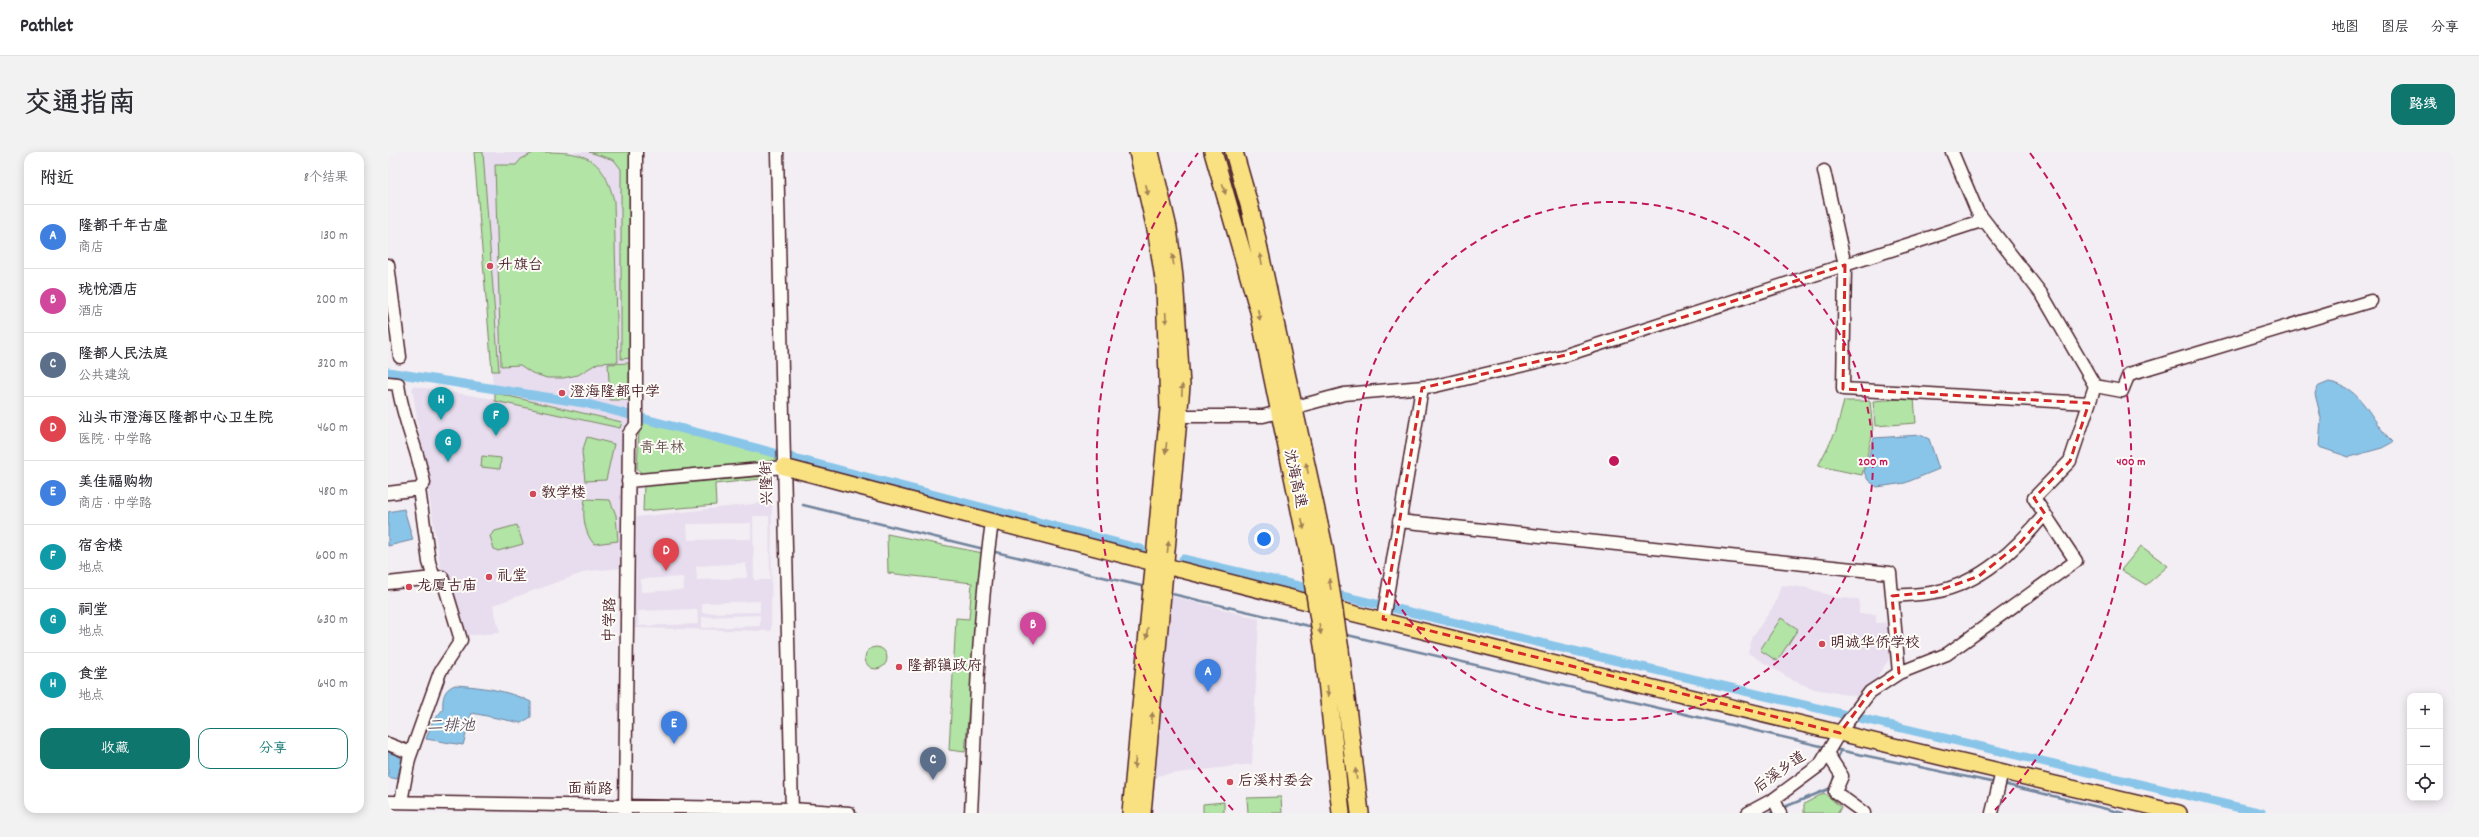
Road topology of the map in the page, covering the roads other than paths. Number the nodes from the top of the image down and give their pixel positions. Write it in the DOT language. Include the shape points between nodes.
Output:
graph roads {
  1 [pos="636,152"];
  2 [pos="777,152"];
  3 [pos="1138,152"];
  4 [pos="1151,152"];
  5 [pos="1213,152"];
  6 [pos="1234,152"];
  7 [pos="1952,152"];
  8 [pos="1824,171"];
  9 [pos="1984,220"];
  10 [pos="388,265"];
  11 [pos="1845,265"];
  12 [pos="2371,301"];
  13 [pos="400,357"];
  14 [pos="388,383"];
  15 [pos="2095,386"];
  16 [pos="1422,388"];
  17 [pos="2089,403"];
  18 [pos="1303,405"];
  19 [pos="1271,414"];
  20 [pos="1180,416"];
  21 [pos="784,467"];
  22 [pos="628,481"];
  23 [pos="419,489"];
  24 [pos="388,493"];
  25 [pos="2045,514"];
  26 [pos="1399,521"];
  27 [pos="992,522"];
  28 [pos="1316,548"];
  29 [pos="1160,564"];
  30 [pos="434,578"];
  31 [pos="388,583"];
  32 [pos="1158,590"];
  33 [pos="1892,596"];
  34 [pos="1383,619"];
  35 [pos="1332,651"];
  36 [pos="1899,673"];
  37 [pos="1833,743"];
  38 [pos="388,744"];
  39 [pos="411,753"];
  40 [pos="2000,779"];
  41 [pos="388,802"];
  42 [pos="401,802"];
  43 [pos="1778,808"];
  44 [pos="519,809"];
  45 [pos="625,810"];
  46 [pos="706,810"];
  47 [pos="792,811"];
  48 [pos="849,813"];
  49 [pos="971,813"];
  50 [pos="1130,813"];
  51 [pos="1143,813"];
  52 [pos="1341,813"];
  53 [pos="1360,813"];
  54 [pos="1748,813"];
  55 [pos="1864,813"];
  56 [pos="1992,813"];
  57 [pos="2179,813"];
  1 -- 22 [label="street, 中学路" via="636,395"];
  2 -- 21 [label="street, 兴隆街"];
  3 -- 29 [label="main road, one-way" via="1156,234 1164,286 1167,334 1168,416"];
  20 -- 4 [label="main road, one-way" via="1181,344 1175,277 1169,228"];
  5 -- 28 [label="highway, 沈海高速, one-way" via="1259,311"];
  28 -- 6 [label="highway, 沈海高速, one-way" via="1250,208"];
  7 -- 9 [label="street" via="1977,211"];
  8 -- 11 [label="street"];
  9 -- 11 [label="street"];
  9 -- 15 [label="street" via="2043,296"];
  10 -- 13 [label="street"];
  11 -- 16 [label="street" via="1566,355"];
  11 -- 17 [label="street" via="1843,389"];
  12 -- 15 [label="street" via="2129,374 2122,391"];
  14 -- 23 [label="street" via="398,384 401,407 421,463 424,483"];
  15 -- 17 [label="street"];
  16 -- 18 [label="street" via="1344,394"];
  16 -- 26 [label="street"];
  17 -- 25 [label="street" via="2070,461 2034,498"];
  19 -- 20 [label="street"];
  29 -- 20 [label="main road, one-way"];
  21 -- 22 [label="street"];
  21 -- 27 [label="main road"];
  21 -- 47 [label="street, 兴隆街"];
  22 -- 45 [label="street, 中学路"];
  23 -- 24 [label="street"];
  23 -- 30 [label="street" via="429,562"];
  25 -- 33 [label="street" via="2020,543 1979,576 1935,592"];
  25 -- 36 [label="street, 后溪乡道" via="2076,561 1947,654"];
  26 -- 33 [label="street" via="1890,573"];
  26 -- 34 [label="street"];
  27 -- 29 [label="main road"];
  27 -- 49 [label="street" via="978,667"];
  28 -- 35 [label="highway, 沈海高速, bridge"];
  29 -- 32 [label="main road"];
  29 -- 34 [label="main road"];
  30 -- 31 [label="street"];
  30 -- 39 [label="street" via="442,577 460,640 440,672"];
  32 -- 50 [label="main road, one-way"];
  51 -- 32 [label="main road, one-way"];
  33 -- 36 [label="street"];
  34 -- 37 [label="main road"];
  35 -- 52 [label="highway, 沈海高速, one-way"];
  53 -- 35 [label="highway, 沈海高速, one-way"];
  36 -- 37 [label="street, 后溪乡道" via="1870,692"];
  37 -- 40 [label="main road"];
  37 -- 43 [label="street, 后溪乡道" via="1820,765"];
  37 -- 55 [label="street" via="1836,768 1842,776 1835,792"];
  38 -- 39 [label="street"];
  39 -- 42 [label="street"];
  40 -- 56 [label="street"];
  40 -- 57 [label="main road"];
  41 -- 42 [label="street, 面前路"];
  42 -- 44 [label="street, 面前路"];
  43 -- 54 [label="street, 后溪乡道"];
  44 -- 45 [label="street, 面前路"];
  45 -- 46 [label="street, 面前路"];
  46 -- 47 [label="street, 面前路"];
  47 -- 48 [label="street, 面前路"];
}
